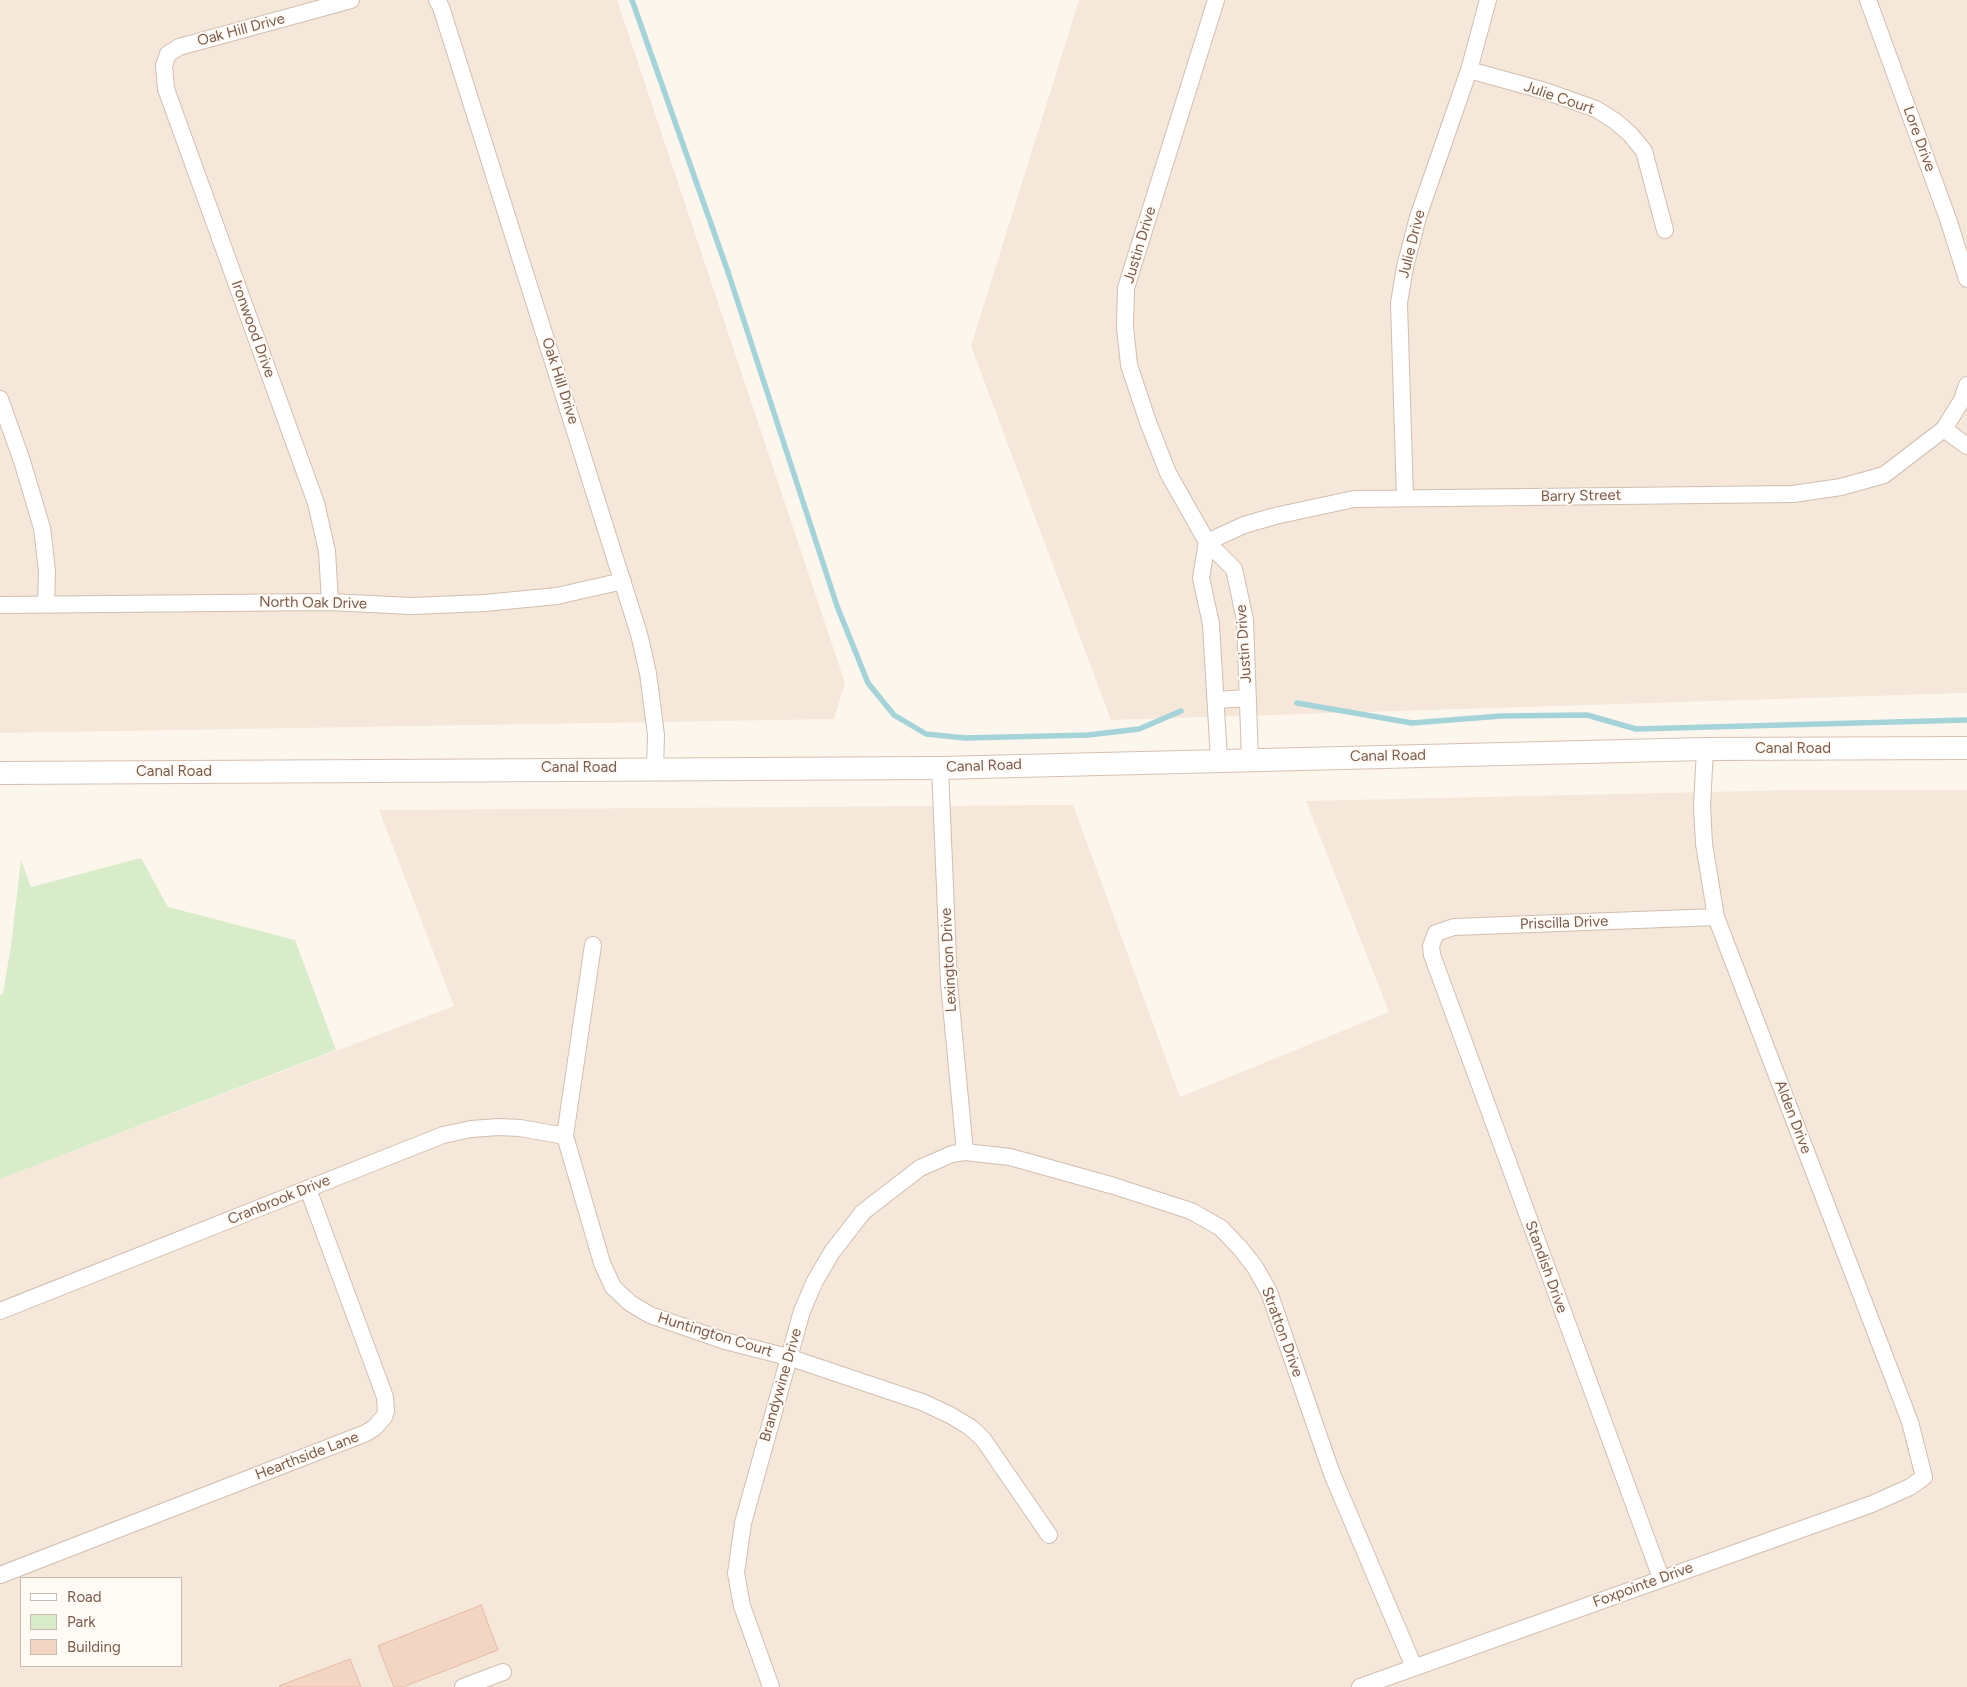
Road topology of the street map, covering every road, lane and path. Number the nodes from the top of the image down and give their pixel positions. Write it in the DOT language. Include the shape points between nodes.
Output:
graph roads {
  1 [pos="350,0"];
  2 [pos="437,0"];
  3 [pos="1216,0"];
  4 [pos="1488,0"];
  5 [pos="1868,0"];
  6 [pos="165,59"];
  7 [pos="1469,70"];
  8 [pos="1665,230"];
  9 [pos="1967,279"];
  10 [pos="1967,384"];
  11 [pos="0,399"];
  12 [pos="1944,429"];
  13 [pos="1967,446"];
  14 [pos="1405,498"];
  15 [pos="1207,542"];
  16 [pos="623,581"];
  17 [pos="330,602"];
  18 [pos="46,604"];
  19 [pos="0,605"];
  20 [pos="1248,698"];
  21 [pos="1216,700"];
  22 [pos="1967,748"];
  23 [pos="1705,749"];
  24 [pos="1250,759"];
  25 [pos="1219,760"];
  26 [pos="655,768"];
  27 [pos="940,768"];
  28 [pos="0,773"];
  29 [pos="1716,917"];
  30 [pos="593,944"];
  31 [pos="1432,955"];
  32 [pos="565,1136"];
  33 [pos="965,1152"];
  34 [pos="308,1189"];
  35 [pos="0,1311"];
  36 [pos="788,1357"];
  37 [pos="1924,1477"];
  38 [pos="1049,1535"];
  39 [pos="0,1575"];
  40 [pos="1661,1578"];
  41 [pos="1414,1667"];
  42 [pos="503,1672"];
  43 [pos="462,1687"];
  44 [pos="771,1687"];
  45 [pos="1360,1687"];
  1 -- 6 [label="street, Oak Hill Drive" via="179,47"];
  2 -- 16 [label="street, Oak Hill Drive"];
  3 -- 15 [label="street, Justin Drive" via="1126,288 1125,327 1129,365 1158,447 1168,473"];
  4 -- 7 [label="street, Julie Drive"];
  5 -- 9 [label="street, Lore Drive"];
  6 -- 17 [label="street, Ironwood Drive" via="166,89 316,503 327,551"];
  7 -- 8 [label="street, Julie Court" via="1596,109 1615,121 1644,151"];
  7 -- 14 [label="street, Julie Drive" via="1418,217 1399,303"];
  10 -- 12 [label="street" via="1962,400"];
  11 -- 18 [label="street" via="42,528 47,571"];
  12 -- 13 [label="street"];
  12 -- 14 [label="street, Barry Street" via="1884,475 1841,487 1793,494"];
  14 -- 15 [label="street, Barry Street" via="1354,499 1275,516 1244,525"];
  15 -- 20 [label="street, Justin Drive" via="1234,569 1245,620"];
  15 -- 21 [label="street" via="1201,578 1211,624"];
  16 -- 17 [label="street, North Oak Drive" via="557,596 485,603 411,606"];
  16 -- 26 [label="street, Oak Hill Drive" via="648,673 656,735"];
  17 -- 18 [label="street, North Oak Drive"];
  18 -- 19 [label="street, North Oak Drive"];
  20 -- 21 [label="street, Justin Drive"];
  20 -- 24 [label="street, Justin Drive"];
  21 -- 25 [label="street"];
  22 -- 23 [label="street, Canal Road"];
  23 -- 24 [label="street, Canal Road"];
  23 -- 29 [label="street, Alden Drive" via="1704,844"];
  24 -- 25 [label="street, Canal Road"];
  25 -- 27 [label="street, Canal Road"];
  26 -- 27 [label="street, Canal Road"];
  26 -- 28 [label="street, Canal Road"];
  27 -- 33 [label="street, Lexington Drive" via="949,983"];
  29 -- 31 [label="street, Priscilla Drive" via="1454,927 1436,933 1432,939"];
  29 -- 37 [label="street, Alden Drive" via="1910,1422"];
  30 -- 32 [label="street, Huntington Court"];
  31 -- 40 [label="street, Standish Drive"];
  32 -- 34 [label="street, Cranbrook Drive" via="520,1128 470,1129 444,1135"];
  32 -- 36 [label="street, Huntington Court" via="602,1263 613,1287 650,1315 725,1342"];
  33 -- 36 [label="street, Brandywine Drive" via="920,1168 883,1195 854,1222 815,1281"];
  33 -- 41 [label="street, Stratton Drive" via="1010,1157 1191,1211 1221,1228 1240,1248 1269,1292 1332,1474"];
  34 -- 35 [label="street, Cranbrook Drive"];
  34 -- 39 [label="street, Hearthside Lane" via="385,1397 384,1417 366,1433"];
  36 -- 38 [label="street, Huntington Court" via="922,1402 970,1427 983,1439"];
  36 -- 44 [label="street, Brandywine Drive" via="743,1523 736,1573 742,1606"];
  37 -- 40 [label="street, Foxpointe Drive" via="1872,1504"];
  40 -- 41 [label="street, Foxpointe Drive"];
  41 -- 45 [label="street, Foxpointe Drive"];
  42 -- 43 [label="street"];
}
